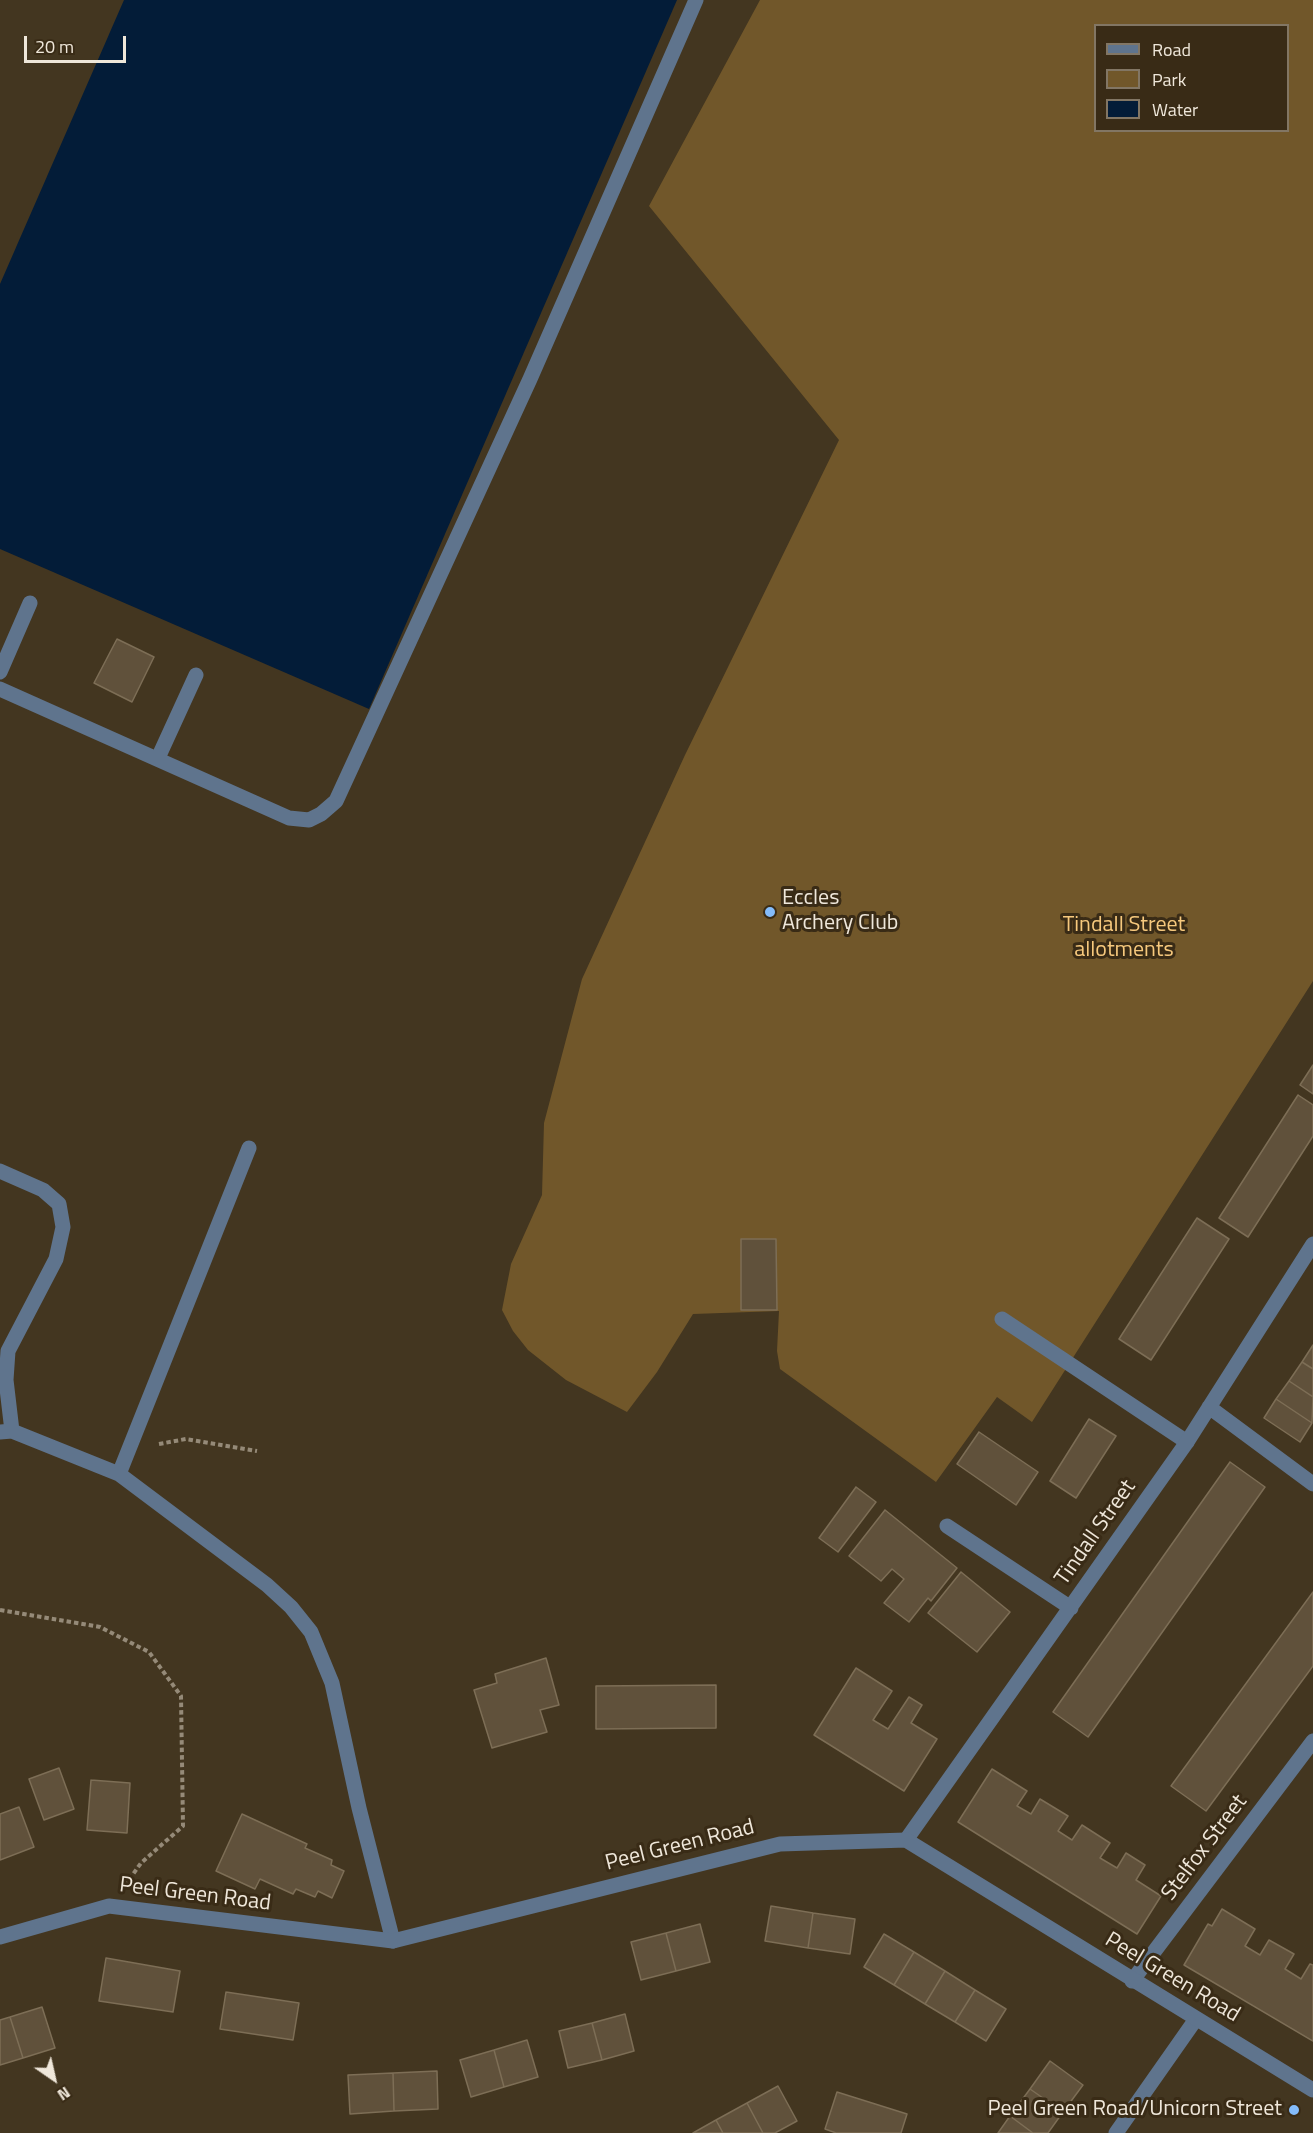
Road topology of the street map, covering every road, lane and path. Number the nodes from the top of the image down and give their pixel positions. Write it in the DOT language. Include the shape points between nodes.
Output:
graph roads {
  1 [pos="696,0"];
  2 [pos="30,603"];
  3 [pos="0,672"];
  4 [pos="196,675"];
  5 [pos="0,689"];
  6 [pos="158,758"];
  7 [pos="249,1148"];
  8 [pos="0,1171"];
  9 [pos="1313,1244"];
  10 [pos="1002,1319"];
  11 [pos="3,1379"];
  12 [pos="1209,1407"];
  13 [pos="6,1432"];
  14 [pos="1187,1442"];
  15 [pos="129,1450"];
  16 [pos="257,1451"];
  17 [pos="119,1474"];
  18 [pos="1313,1484"];
  19 [pos="947,1526"];
  20 [pos="1071,1608"];
  21 [pos="0,1610"];
  22 [pos="1313,1741"];
  23 [pos="906,1840"];
  24 [pos="109,1906"];
  25 [pos="0,1937"];
  26 [pos="393,1941"];
  27 [pos="1132,1981"];
  28 [pos="1196,2019"];
  29 [pos="1313,2090"];
  30 [pos="1116,2133"];
  1 -- 6 [label="street" via="530,379 336,801 309,820 289,818"];
  2 -- 3 [label="street"];
  4 -- 6 [label="street"];
  5 -- 6 [label="street"];
  7 -- 15 [label="street"];
  8 -- 11 [label="street" via="43,1190 59,1204 63,1227 56,1259 8,1351"];
  9 -- 12 [label="street, Tindall Street"];
  10 -- 14 [label="street"];
  11 -- 13 [label="street"];
  12 -- 14 [label="street, Tindall Street"];
  12 -- 18 [label="street"];
  13 -- 17 [label="street"];
  14 -- 20 [label="street, Tindall Street"];
  15 -- 16 [label="path" via="186,1439"];
  15 -- 17 [label="street"];
  17 -- 26 [label="street" via="267,1585 311,1632 332,1683"];
  19 -- 20 [label="street"];
  20 -- 23 [label="street, Tindall Street"];
  21 -- 24 [label="path" via="100,1627 149,1652 181,1696 183,1826 141,1863"];
  22 -- 27 [label="street, Stelfox Street"];
  23 -- 26 [label="street, Peel Green Road" via="780,1844"];
  23 -- 27 [label="street, Peel Green Road"];
  24 -- 25 [label="street, Peel Green Road"];
  24 -- 26 [label="street, Peel Green Road"];
  27 -- 28 [label="street, Peel Green Road"];
  28 -- 29 [label="street, Peel Green Road"];
  28 -- 30 [label="street"];
}
